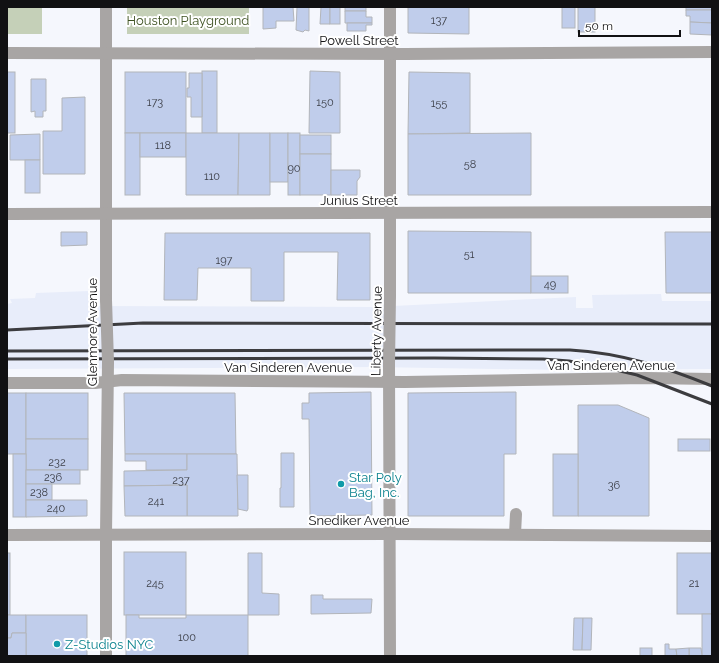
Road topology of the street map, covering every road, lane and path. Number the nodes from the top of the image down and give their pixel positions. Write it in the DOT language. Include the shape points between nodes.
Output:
graph roads {
  1 [pos="106,7"];
  2 [pos="390,7"];
  3 [pos="712,52"];
  4 [pos="7,53"];
  5 [pos="106,54"];
  6 [pos="390,54"];
  7 [pos="712,212"];
  8 [pos="7,214"];
  9 [pos="106,214"];
  10 [pos="390,214"];
  11 [pos="712,379"];
  12 [pos="106,382"];
  13 [pos="389,382"];
  14 [pos="7,384"];
  15 [pos="516,514"];
  16 [pos="390,534"];
  17 [pos="515,534"];
  18 [pos="7,535"];
  19 [pos="106,535"];
  20 [pos="712,536"];
  21 [pos="106,656"];
  22 [pos="390,656"];
  1 -- 5 [label="street, Glenmore Avenue"];
  2 -- 6 [label="street, Liberty Avenue"];
  3 -- 6 [label="street, Powell Street"];
  4 -- 5 [label="street, Powell Street"];
  5 -- 6 [label="street, Powell Street"];
  5 -- 9 [label="street, Glenmore Avenue"];
  6 -- 10 [label="street, Liberty Avenue"];
  7 -- 10 [label="street, Junius Street"];
  8 -- 9 [label="street, Junius Street"];
  9 -- 10 [label="street, Junius Street"];
  9 -- 12 [label="street, Glenmore Avenue, bridge"];
  10 -- 13 [label="street, Liberty Avenue, bridge"];
  11 -- 13 [label="street, Van Sinderen Avenue"];
  12 -- 13 [label="street, Van Sinderen Avenue"];
  12 -- 14 [label="street, Van Sinderen Avenue"];
  12 -- 19 [label="street, Glenmore Avenue"];
  13 -- 16 [label="street, Liberty Avenue"];
  15 -- 17 [label="street"];
  16 -- 17 [label="street, Snediker Avenue"];
  16 -- 19 [label="street, Snediker Avenue"];
  16 -- 22 [label="street, Liberty Avenue"];
  17 -- 20 [label="street, Snediker Avenue"];
  18 -- 19 [label="street, Snediker Avenue"];
  19 -- 21 [label="street, Glenmore Avenue"];
}
